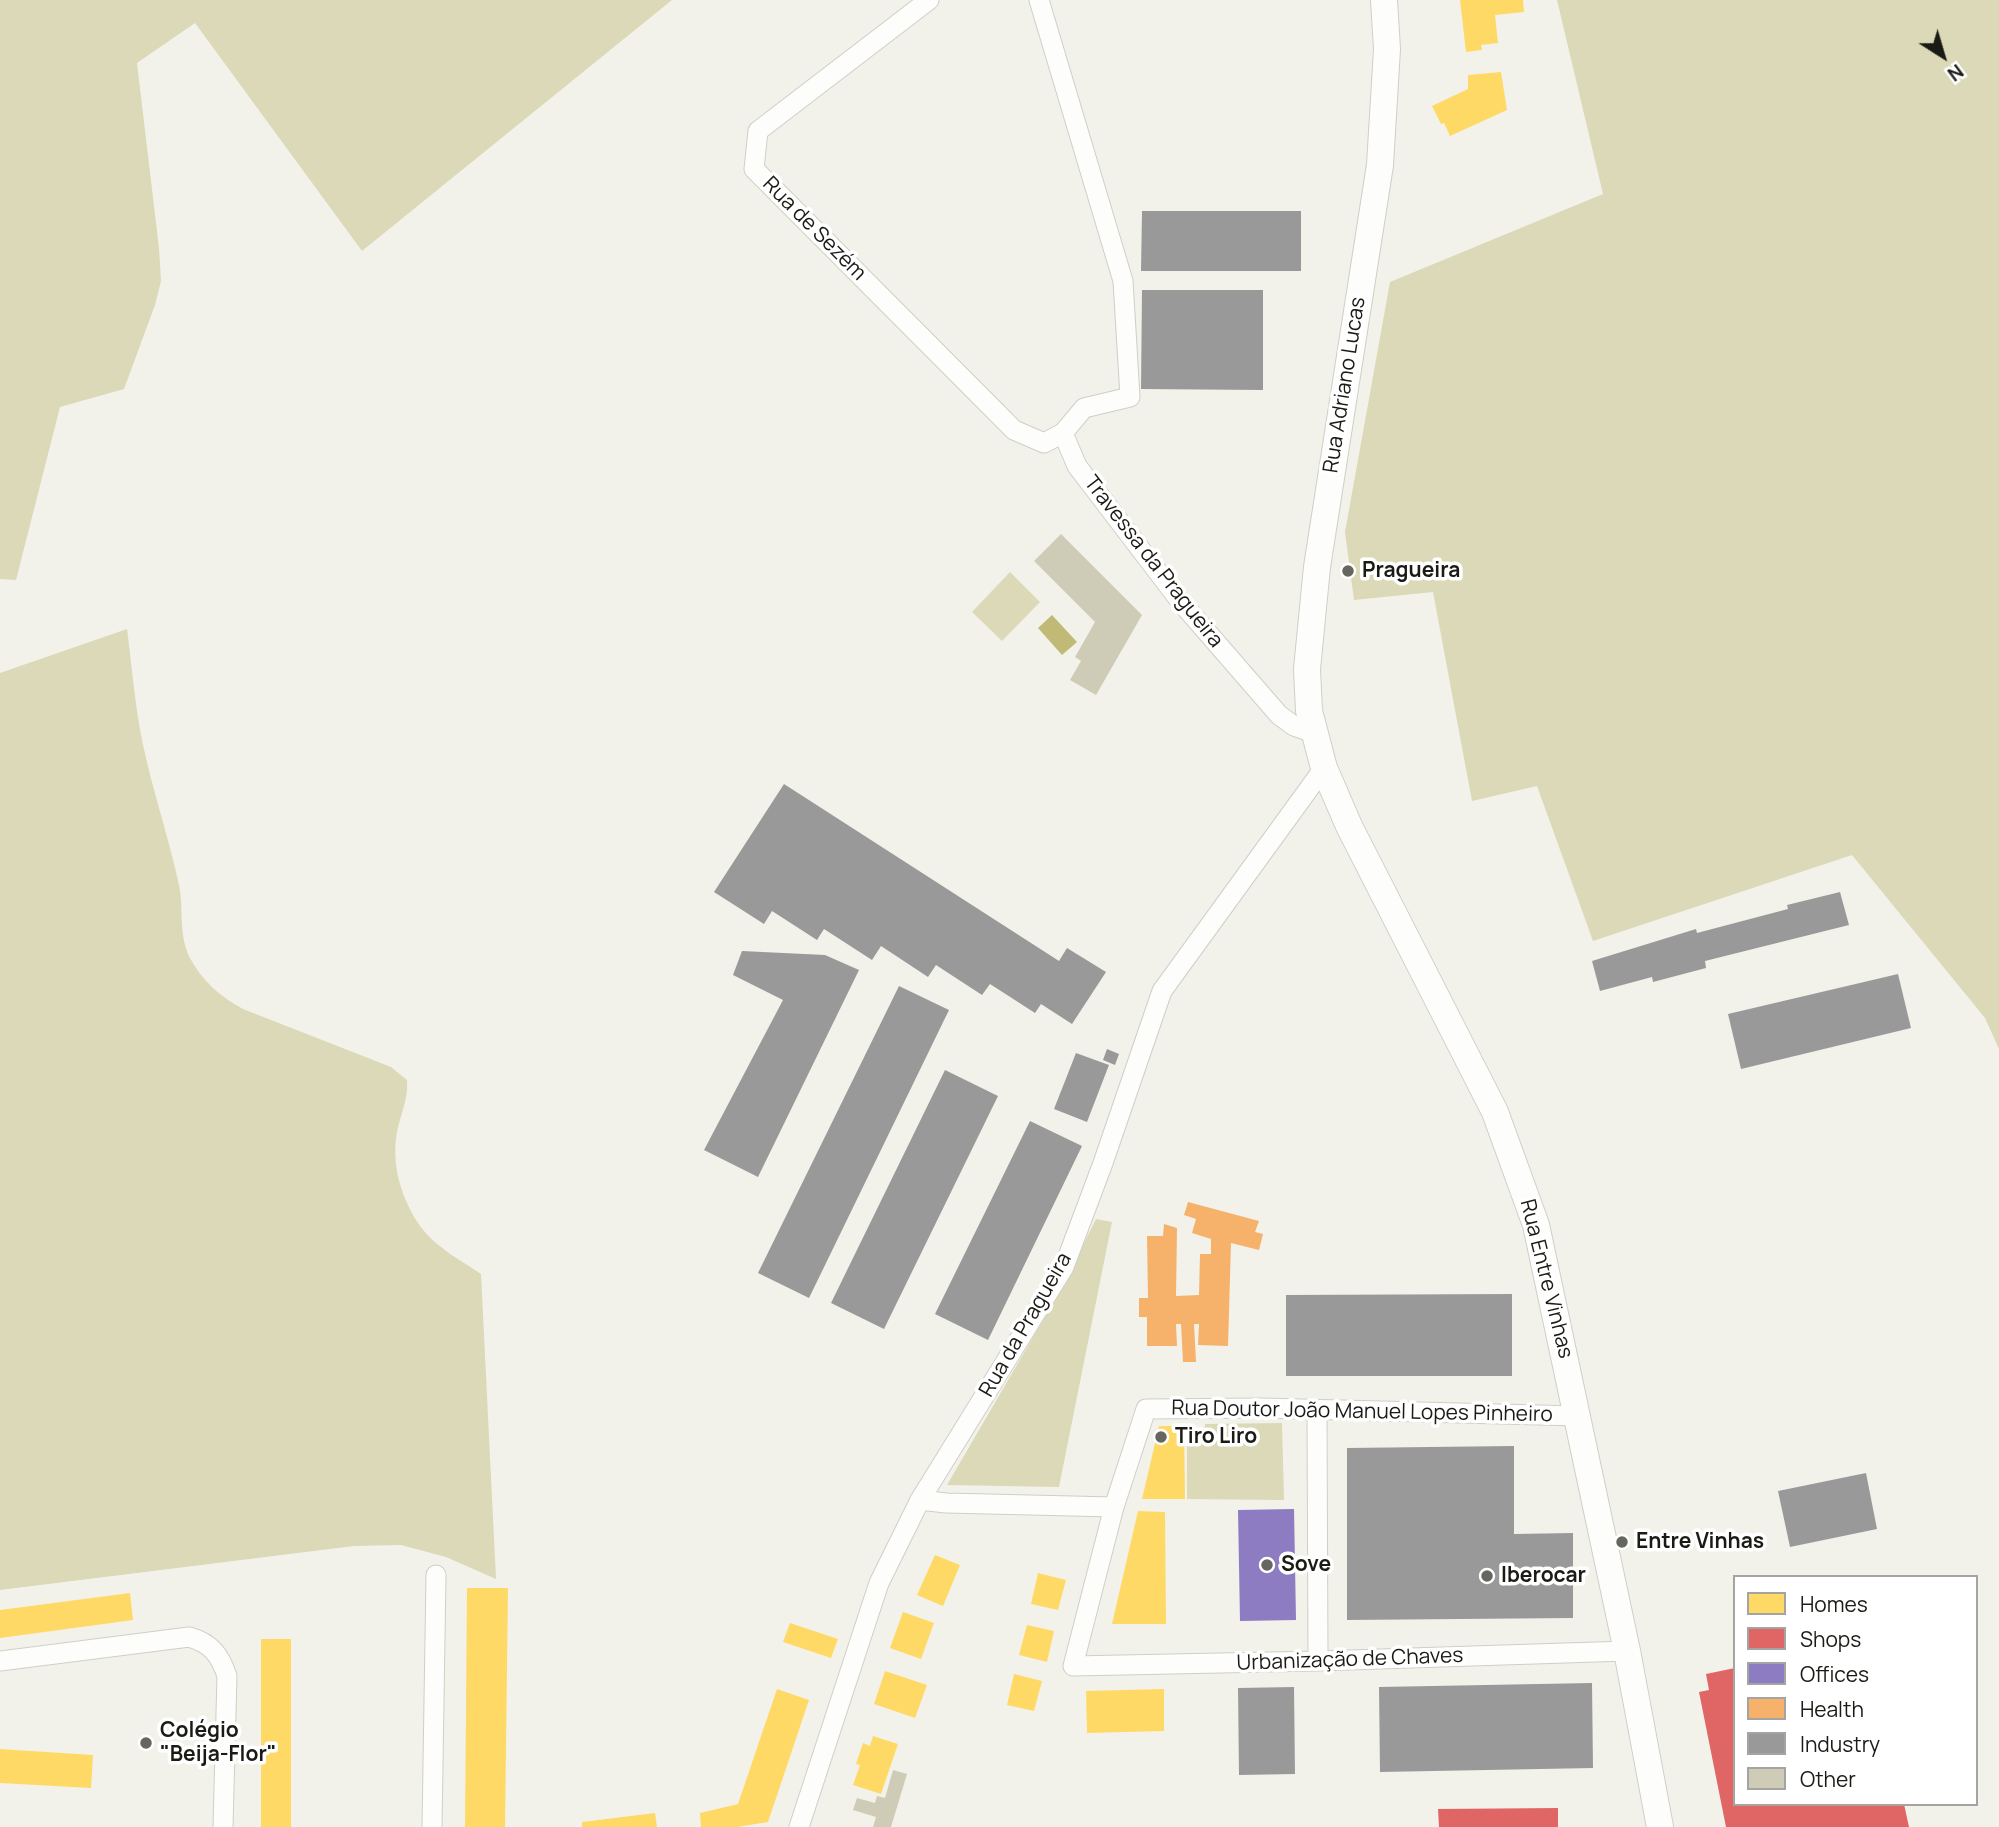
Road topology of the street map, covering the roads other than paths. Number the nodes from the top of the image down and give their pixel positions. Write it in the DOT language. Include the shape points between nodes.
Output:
graph roads {
  1 [pos="929,0"];
  2 [pos="1039,0"];
  3 [pos="1384,0"];
  4 [pos="1063,433"];
  5 [pos="1314,733"];
  6 [pos="1324,768"];
  7 [pos="1317,1411"];
  8 [pos="1579,1416"];
  9 [pos="920,1500"];
  10 [pos="1114,1507"];
  11 [pos="436,1575"];
  12 [pos="1627,1651"];
  13 [pos="0,1661"];
  14 [pos="1318,1661"];
  15 [pos="223,1827"];
  16 [pos="432,1827"];
  17 [pos="799,1827"];
  18 [pos="1660,1827"];
  1 -- 4 [label="street, Rua de Sezém" via="758,131 754,169 1013,430 1044,443"];
  2 -- 4 [label="street" via="1123,281 1130,397 1084,408"];
  3 -- 5 [label="street, Rua Adriano Lucas" via="1387,49 1380,165 1311,619 1307,669"];
  4 -- 5 [label="street, Travessa da Pragueira" via="1077,466 1180,601 1279,715"];
  5 -- 6 [label="street, Rua Adriano Lucas"];
  6 -- 8 [label="street, Rua Entre Vinhas" via="1504,1137 1536,1225"];
  6 -- 9 [label="street, Rua da Pragueira" via="1162,991 1064,1267"];
  7 -- 8 [label="street, Rua Doutor João Manuel Lopes Pinheiro"];
  7 -- 10 [label="street, Rua Doutor João Manuel Lopes Pinheiro" via="1146,1409"];
  7 -- 14 [label="street"];
  8 -- 12 [label="street, Rua Entre Vinhas"];
  9 -- 10 [label="street"];
  9 -- 17 [label="street, Rua da Pragueira" via="879,1583"];
  10 -- 14 [label="street, Urbanização de Chaves" via="1073,1666"];
  11 -- 16 [label="street"];
  12 -- 14 [label="street, Urbanização de Chaves"];
  12 -- 18 [label="street, Rua Entre Vinhas"];
  13 -- 15 [label="street" via="189,1637 213,1648 227,1676"];
}
